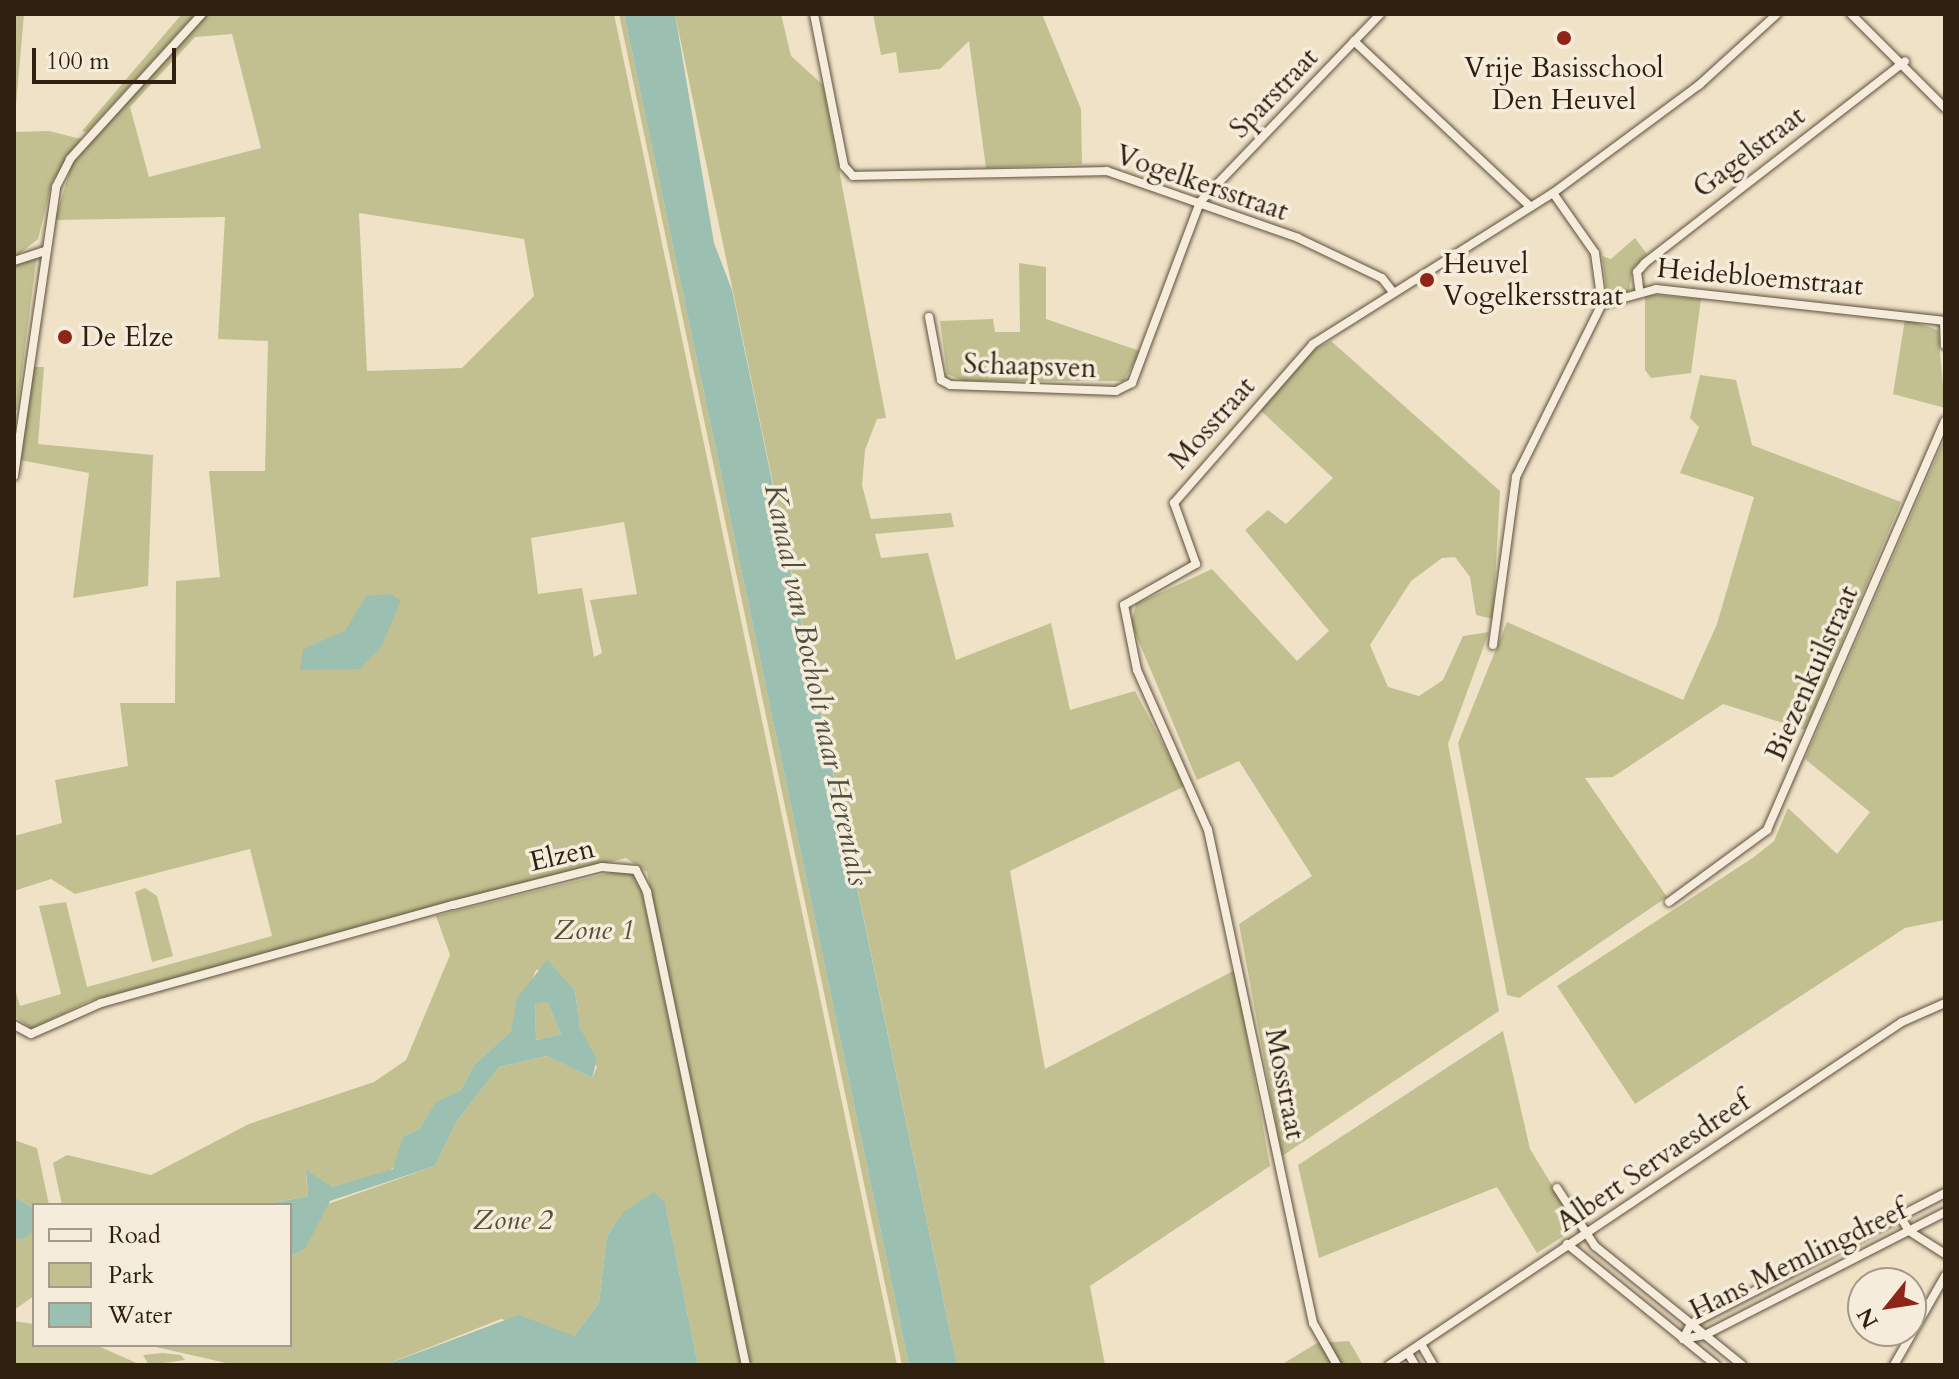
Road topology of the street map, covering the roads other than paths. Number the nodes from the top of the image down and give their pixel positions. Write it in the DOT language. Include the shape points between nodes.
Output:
graph roads {
  1 [pos="202,14"];
  2 [pos="814,14"];
  3 [pos="1380,14"];
  4 [pos="1777,14"];
  5 [pos="1851,14"];
  6 [pos="1354,41"];
  7 [pos="1905,61"];
  8 [pos="1945,108"];
  9 [pos="1553,193"];
  10 [pos="1200,202"];
  11 [pos="1530,206"];
  12 [pos="44,251"];
  13 [pos="14,261"];
  14 [pos="1639,288"];
  15 [pos="1393,292"];
  16 [pos="1602,304"];
  17 [pos="929,317"];
  18 [pos="1945,321"];
  19 [pos="1945,345"];
  20 [pos="1945,421"];
  21 [pos="14,476"];
  22 [pos="1493,645"];
  23 [pos="1669,902"];
  24 [pos="1945,1003"];
  25 [pos="14,1025"];
  26 [pos="1557,1188"];
  27 [pos="1945,1193"];
  28 [pos="1945,1212"];
  29 [pos="1900,1216"];
  30 [pos="1909,1231"];
  31 [pos="1585,1232"];
  32 [pos="1567,1244"];
  33 [pos="1945,1254"];
  34 [pos="1945,1276"];
  35 [pos="1691,1324"];
  36 [pos="1705,1335"];
  37 [pos="1683,1339"];
  38 [pos="1421,1344"];
  39 [pos="1408,1353"];
  40 [pos="746,1365"];
  41 [pos="1337,1365"];
  42 [pos="1389,1365"];
  43 [pos="1415,1365"];
  44 [pos="1433,1365"];
  45 [pos="1716,1365"];
  46 [pos="1742,1365"];
  47 [pos="1894,1365"];
  1 -- 12 [label="street" via="65,166"];
  2 -- 10 [label="street, Vogelkersstraat" via="844,166 862,179 1089,169"];
  3 -- 6 [label="street, Sparstraat"];
  4 -- 9 [label="street, Mosstraat" via="1699,85"];
  5 -- 7 [label="street"];
  6 -- 10 [label="street, Sparstraat"];
  6 -- 11 [label="street"];
  7 -- 8 [label="street"];
  7 -- 14 [label="street, Gagelstraat" via="1645,263 1637,272"];
  9 -- 11 [label="street, Mosstraat"];
  9 -- 16 [label="street" via="1595,253"];
  10 -- 15 [label="street, Vogelkersstraat" via="1360,267"];
  10 -- 17 [label="street, Schaapsven" via="1138,374 1122,389 950,385 941,380"];
  11 -- 15 [label="street, Mosstraat"];
  12 -- 13 [label="street"];
  12 -- 21 [label="street"];
  14 -- 16 [label="street, Heidebloemstraat"];
  14 -- 18 [label="street, Heidebloemstraat"];
  15 -- 41 [label="street, Mosstraat" via="1313,344 1185,484 1174,511 1196,549 1196,564 1133,595 1122,614 1146,694 1208,830 1313,1323"];
  16 -- 22 [label="street" via="1516,477"];
  18 -- 19 [label="street"];
  20 -- 23 [label="street, Biezenkuilstraat" via="1767,830"];
  24 -- 31 [label="street, Albert Servaesdreef" via="1902,1022"];
  25 -- 40 [label="street, Elzen" via="31,1034 101,1003 453,905 602,867 636,870 647,892"];
  26 -- 31 [label="street"];
  27 -- 29 [label="street, Hans Memlingdreef"];
  28 -- 30 [label="street, Hans Memlingdreef"];
  29 -- 30 [label="street"];
  29 -- 35 [label="street, Hans Memlingdreef"];
  30 -- 33 [label="street"];
  30 -- 36 [label="street, Hans Memlingdreef"];
  31 -- 32 [label="street, Albert Servaesdreef"];
  31 -- 35 [label="street"];
  32 -- 37 [label="street"];
  32 -- 38 [label="street, Albert Servaesdreef"];
  34 -- 47 [label="street"];
  35 -- 36 [label="street"];
  35 -- 37 [label="street, Hans Memlingdreef"];
  36 -- 37 [label="street, Hans Memlingdreef"];
  36 -- 46 [label="street"];
  37 -- 45 [label="street"];
  38 -- 39 [label="street, Albert Servaesdreef"];
  38 -- 44 [label="street"];
  39 -- 42 [label="street, Albert Servaesdreef"];
  39 -- 43 [label="street"];
}
